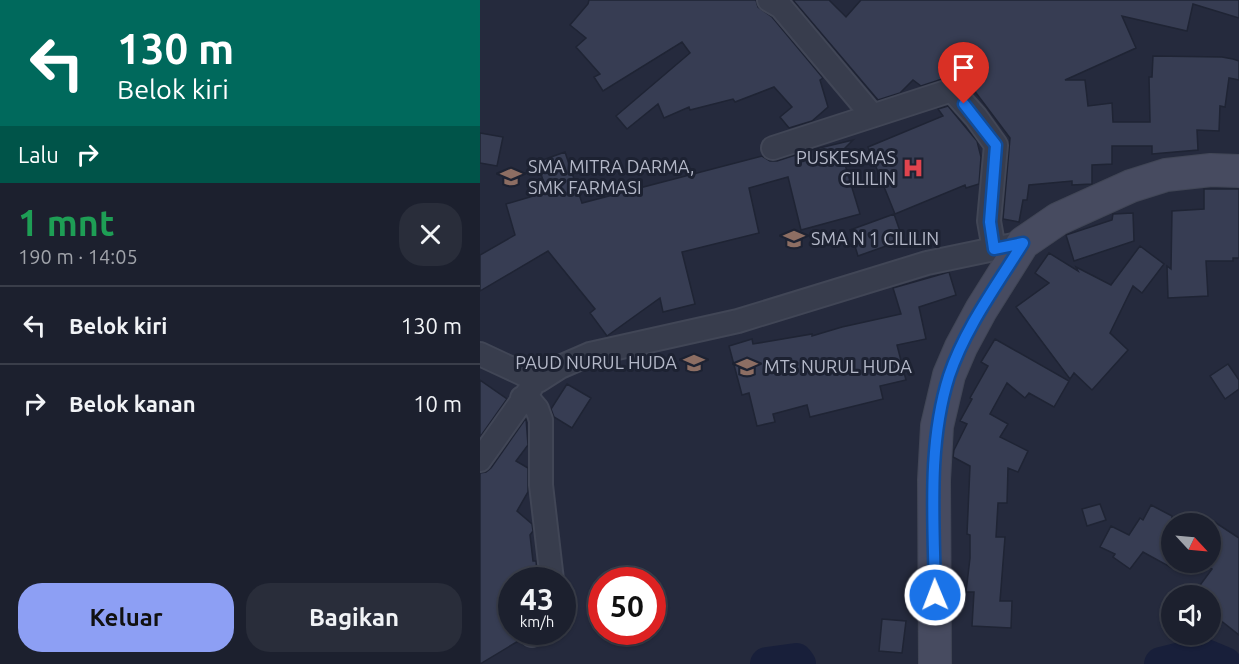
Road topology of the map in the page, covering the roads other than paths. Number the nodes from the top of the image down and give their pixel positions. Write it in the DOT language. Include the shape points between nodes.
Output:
graph roads {
  1 [pos="769,0"];
  2 [pos="872,116"];
  3 [pos="773,148"];
  4 [pos="1239,171"];
  5 [pos="1009,246"];
  6 [pos="480,354"];
  7 [pos="538,381"];
  8 [pos="522,398"];
  9 [pos="480,460"];
  10 [pos="551,567"];
  11 [pos="936,664"];
  1 -- 2 [label="street" via="781,7"];
  2 -- 3 [label="street"];
  2 -- 5 [label="street" via="952,90 996,145 990,222"];
  4 -- 5 [label="main road" via="1166,175 1131,186"];
  5 -- 7 [label="street" via="927,263 738,321 590,354"];
  5 -- 11 [label="main road" via="949,375 937,426"];
  6 -- 7 [label="street"];
  7 -- 8 [label="street"];
  8 -- 9 [label="street"];
  8 -- 10 [label="street" via="531,402 541,420 541,484"];
}
